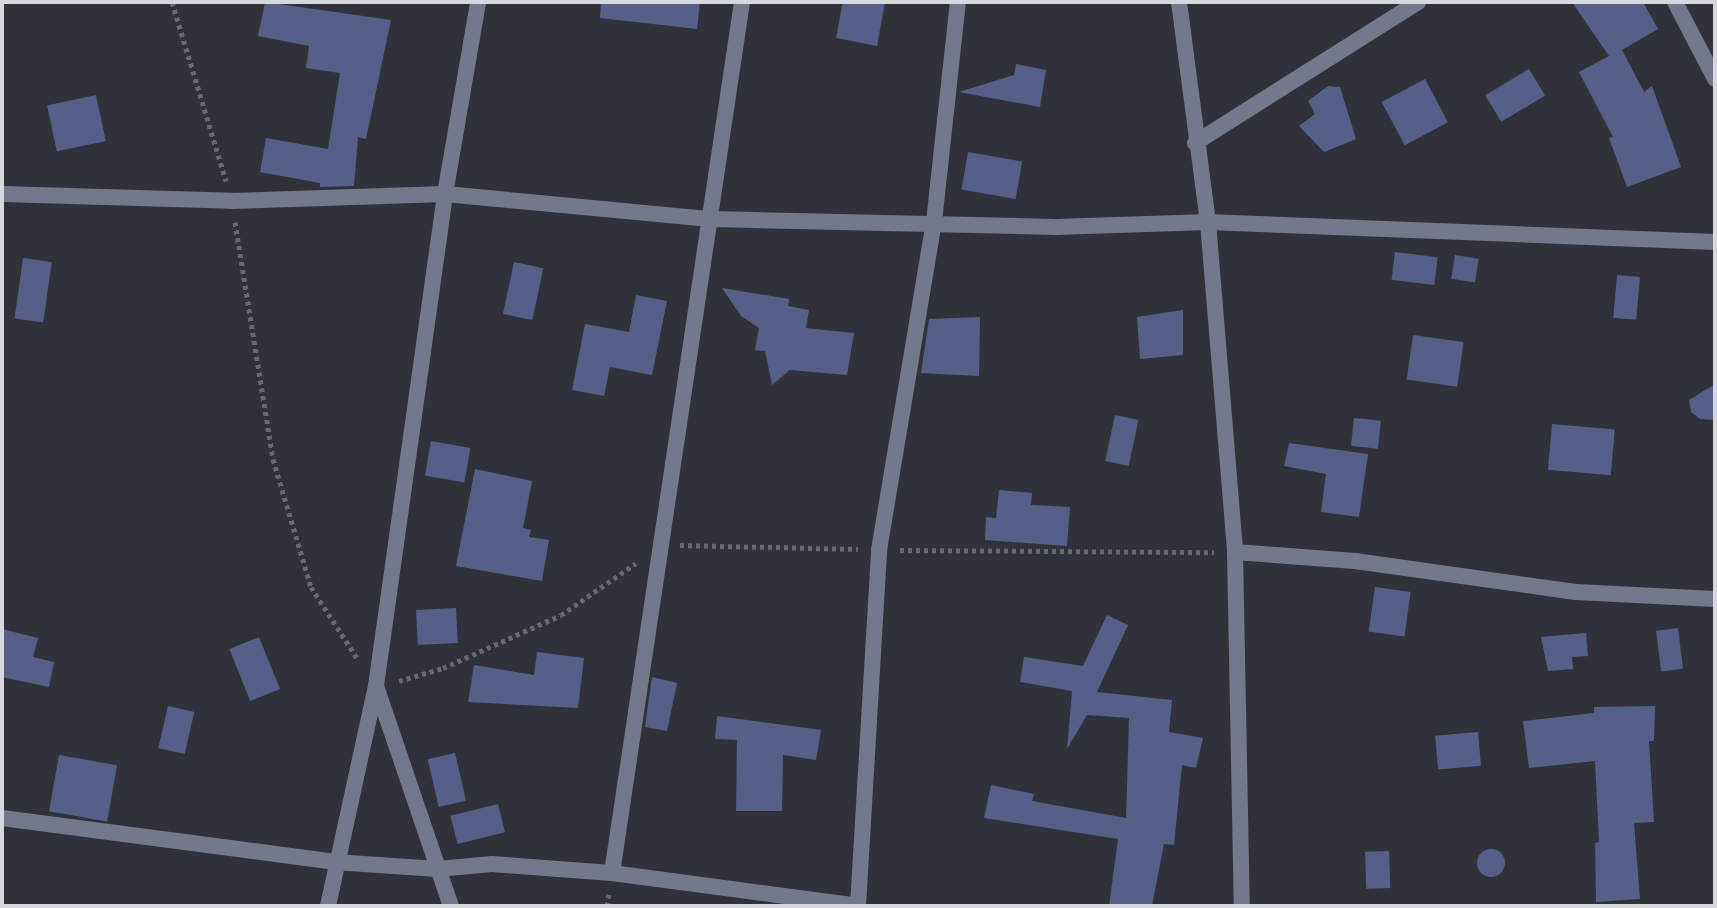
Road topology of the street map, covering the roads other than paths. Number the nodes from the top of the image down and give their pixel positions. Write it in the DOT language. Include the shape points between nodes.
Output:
graph roads {
  1 [pos="478,2"];
  2 [pos="742,2"];
  3 [pos="958,2"];
  4 [pos="1179,2"];
  5 [pos="1418,2"];
  6 [pos="1675,2"];
  7 [pos="1715,79"];
  8 [pos="1195,143"];
  9 [pos="2,194"];
  10 [pos="445,194"];
  11 [pos="708,219"];
  12 [pos="934,222"];
  13 [pos="1208,222"];
  14 [pos="1715,242"];
  15 [pos="1235,552"];
  16 [pos="1715,599"];
  17 [pos="376,686"];
  18 [pos="2,818"];
  19 [pos="334,862"];
  20 [pos="438,869"];
  21 [pos="612,873"];
  22 [pos="328,906"];
  23 [pos="451,906"];
  24 [pos="858,906"];
  25 [pos="1242,906"];
  1 -- 10 [label="street"];
  2 -- 11 [label="street"];
  3 -- 12 [label="street"];
  4 -- 8 [label="street"];
  5 -- 8 [label="street"];
  6 -- 7 [label="street"];
  8 -- 13 [label="street"];
  9 -- 10 [label="street" via="232,201"];
  10 -- 11 [label="street"];
  10 -- 17 [label="street"];
  11 -- 12 [label="street"];
  11 -- 21 [label="street"];
  12 -- 13 [label="street" via="1056,227"];
  12 -- 24 [label="street" via="879,550"];
  13 -- 14 [label="street"];
  13 -- 15 [label="street"];
  15 -- 16 [label="street" via="1355,561 1576,592"];
  15 -- 25 [label="street"];
  17 -- 19 [label="street"];
  17 -- 20 [label="street"];
  18 -- 19 [label="street"];
  19 -- 20 [label="street"];
  19 -- 22 [label="street"];
  20 -- 21 [label="street" via="492,864"];
  20 -- 23 [label="street"];
  21 -- 24 [label="street"];
}
